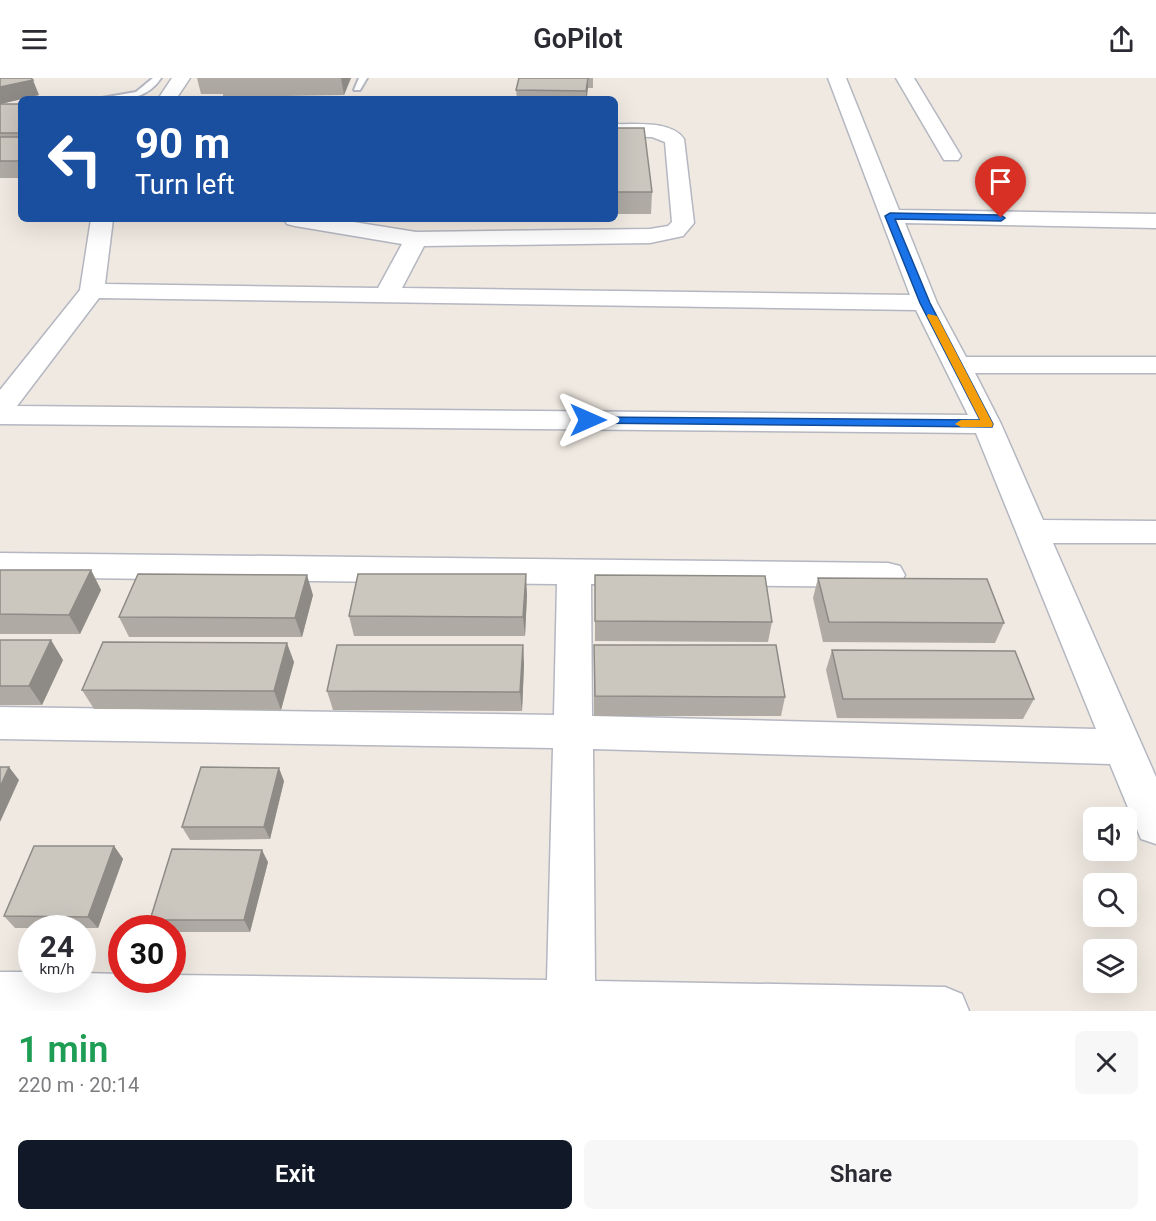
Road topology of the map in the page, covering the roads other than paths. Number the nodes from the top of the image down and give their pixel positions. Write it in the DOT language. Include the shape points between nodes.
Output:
graph roads {
  1 [pos="157,78"];
  2 [pos="181,78"];
  3 [pos="363,78"];
  4 [pos="837,78"];
  5 [pos="905,78"];
  6 [pos="357,88"];
  7 [pos="125,96"];
  8 [pos="169,96"];
  9 [pos="618,130"];
  10 [pos="951,156"];
  11 [pos="890,216"];
  12 [pos="1156,221"];
  13 [pos="102,222"];
  14 [pos="313,222"];
  15 [pos="416,239"];
  16 [pos="92,291"];
  17 [pos="386,296"];
  18 [pos="925,303"];
  19 [pos="957,365"];
  20 [pos="1156,365"];
  21 [pos="0,409"];
  22 [pos="0,415"];
  23 [pos="987,424"];
  24 [pos="1033,531"];
  25 [pos="1156,532"];
  26 [pos="0,565"];
  27 [pos="574,573"];
  28 [pos="888,575"];
  29 [pos="0,723"];
  30 [pos="574,732"];
  31 [pos="1123,747"];
  32 [pos="1156,825"];
  33 [pos="0,996"];
  34 [pos="571,1008"];
  35 [pos="945,1011"];
  1 -- 7 [label="lane" via="150,90"];
  2 -- 8 [label="street"];
  3 -- 6 [label="lane"];
  4 -- 11 [label="street"];
  5 -- 10 [label="street"];
  9 -- 15 [label="street" via="655,131 674,139 683,223 675,231 650,236"];
  11 -- 12 [label="street"];
  11 -- 18 [label="street"];
  13 -- 16 [label="street"];
  14 -- 15 [label="street"];
  15 -- 17 [label="street"];
  16 -- 17 [label="street"];
  16 -- 21 [label="street"];
  17 -- 18 [label="street"];
  18 -- 19 [label="street"];
  19 -- 20 [label="street"];
  19 -- 23 [label="street"];
  22 -- 23 [label="street"];
  23 -- 24 [label="street"];
  24 -- 25 [label="street"];
  24 -- 31 [label="street"];
  26 -- 27 [label="street"];
  27 -- 28 [label="street"];
  27 -- 30 [label="street"];
  29 -- 30 [label="street"];
  30 -- 31 [label="street"];
  30 -- 34 [label="street"];
  31 -- 32 [label="street"];
  33 -- 34 [label="street"];
  34 -- 35 [label="street"];
}
